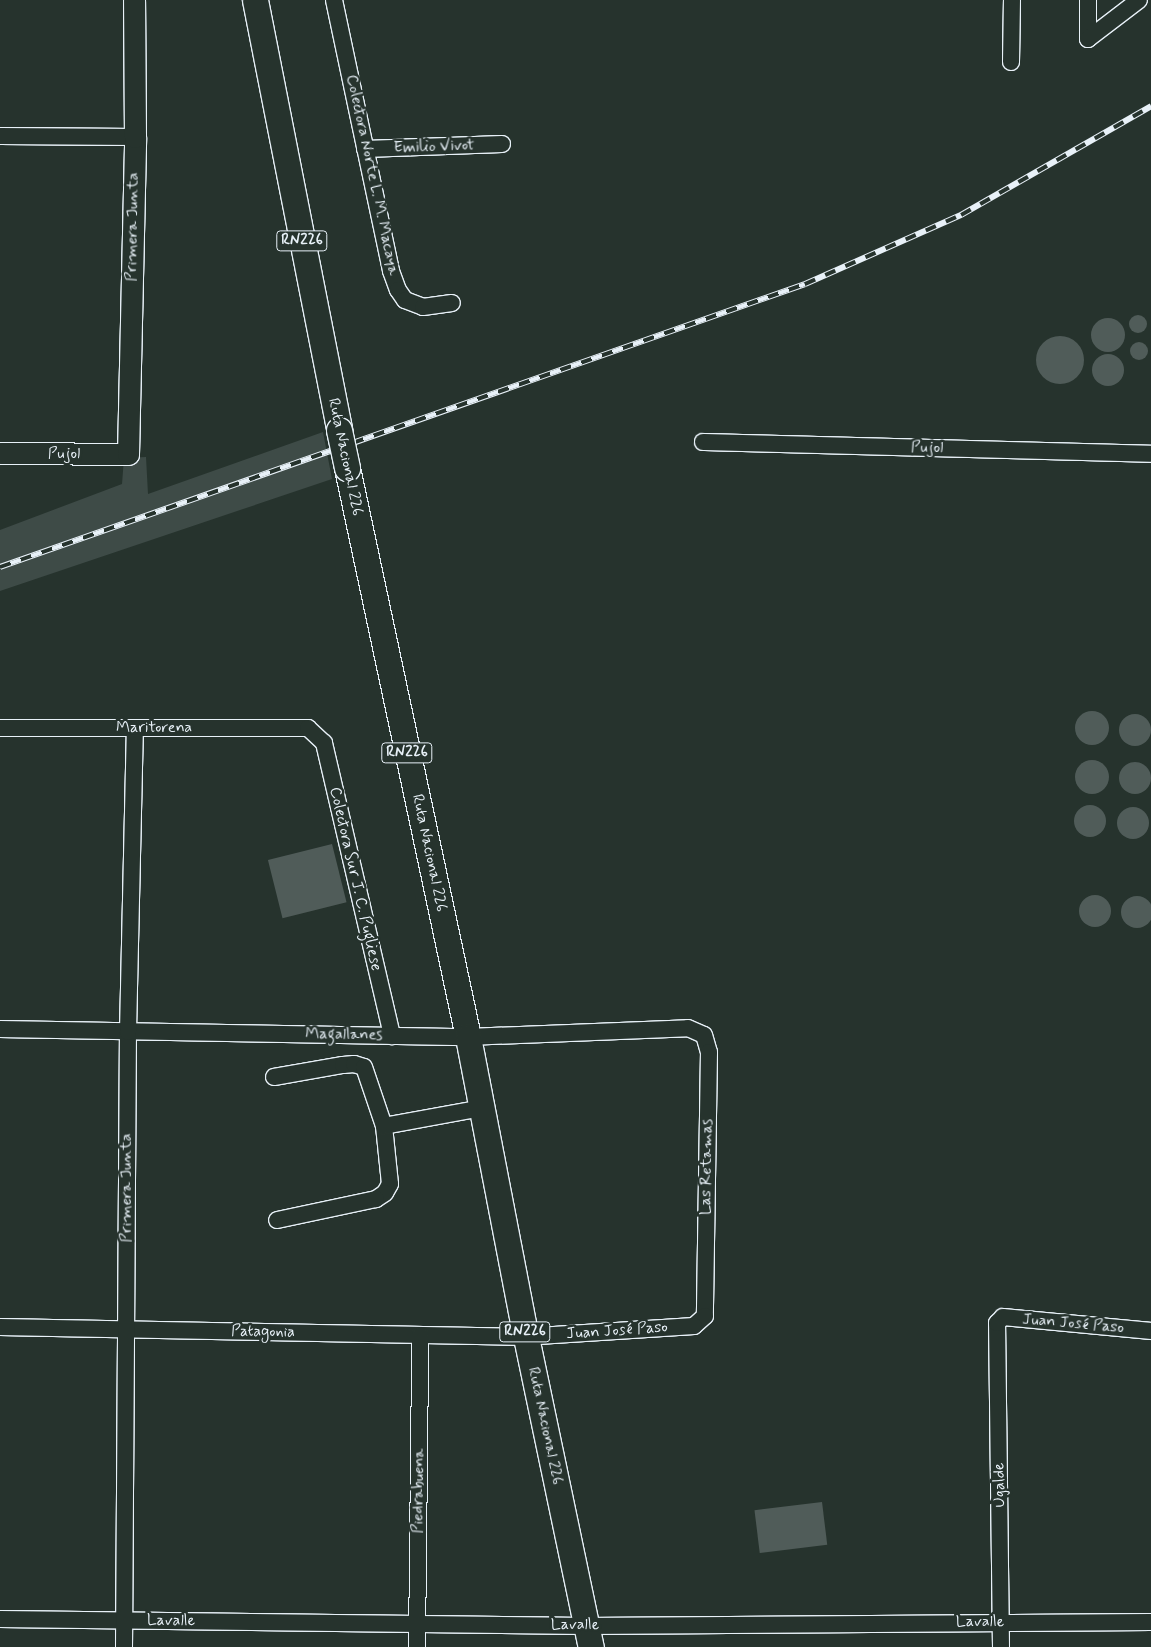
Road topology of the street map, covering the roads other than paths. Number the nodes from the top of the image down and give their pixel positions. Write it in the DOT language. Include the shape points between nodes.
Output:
graph roads {
  1 [pos="134,0"];
  2 [pos="255,0"];
  3 [pos="334,0"];
  4 [pos="1012,0"];
  5 [pos="1088,0"];
  6 [pos="1139,0"];
  7 [pos="1011,62"];
  8 [pos="0,136"];
  9 [pos="135,137"];
  10 [pos="502,144"];
  11 [pos="366,149"];
  12 [pos="452,303"];
  13 [pos="703,442"];
  14 [pos="0,453"];
  15 [pos="128,454"];
  16 [pos="1151,454"];
  17 [pos="0,728"];
  18 [pos="135,728"];
  19 [pos="308,728"];
  20 [pos="688,1028"];
  21 [pos="0,1029"];
  22 [pos="128,1032"];
  23 [pos="392,1036"];
  24 [pos="468,1037"];
  25 [pos="274,1076"];
  26 [pos="482,1108"];
  27 [pos="384,1126"];
  28 [pos="277,1220"];
  29 [pos="705,1316"];
  30 [pos="997,1323"];
  31 [pos="0,1327"];
  32 [pos="126,1329"];
  33 [pos="1151,1331"];
  34 [pos="420,1335"];
  35 [pos="526,1337"];
  36 [pos="0,1619"];
  37 [pos="124,1621"];
  38 [pos="1002,1622"];
  39 [pos="1151,1622"];
  40 [pos="417,1624"];
  41 [pos="589,1636"];
  42 [pos="124,1647"];
  43 [pos="417,1647"];
  44 [pos="1001,1647"];
  1 -- 9 [label="main road, Primera Junta"];
  2 -- 24 [label="highway, Ruta Nacional 226 / RN226, bridge" via="339,430"];
  3 -- 11 [label="street, Colectora Norte L. M. Macaya"];
  4 -- 7 [label="street"];
  5 -- 6 [label="street" via="1088,39"];
  8 -- 9 [label="street"];
  9 -- 15 [label="main road, Primera Junta"];
  10 -- 11 [label="street, Emilio Vivot"];
  11 -- 12 [label="street, Colectora Norte L. M. Macaya" via="398,290 405,300 422,307"];
  13 -- 16 [label="street, Pujol"];
  14 -- 15 [label="main road, Pujol"];
  17 -- 18 [label="street, Maritorena"];
  18 -- 19 [label="street, Maritorena"];
  18 -- 22 [label="street, Primera Junta"];
  19 -- 23 [label="street, Colectora Sur J. C. Pugliese" via="324,743"];
  20 -- 24 [label="street, Magallanes"];
  20 -- 29 [label="street, Las Retamas" via="704,1035 709,1052"];
  21 -- 22 [label="street, Magallanes"];
  22 -- 23 [label="street, Magallanes"];
  22 -- 32 [label="street, Primera Junta"];
  23 -- 24 [label="street, Magallanes"];
  24 -- 26 [label="highway, Ruta Nacional 226 / RN226"];
  25 -- 27 [label="street" via="354,1064 364,1066"];
  26 -- 27 [label="street"];
  26 -- 35 [label="highway, Ruta Nacional 226 / RN226"];
  27 -- 28 [label="street" via="390,1184 386,1193 376,1199"];
  29 -- 35 [label="street, Juan José Paso" via="694,1326"];
  30 -- 33 [label="street, Juan José Paso" via="1003,1317"];
  30 -- 38 [label="street, Ugalde"];
  31 -- 32 [label="street, Patagonia"];
  32 -- 34 [label="street, Patagonia"];
  32 -- 37 [label="street, Primera Junta"];
  34 -- 35 [label="street, Patagonia"];
  34 -- 40 [label="street, Piedrabuena"];
  35 -- 41 [label="highway, Ruta Nacional 226 / RN226"];
  36 -- 37 [label="street, Lavalle"];
  37 -- 40 [label="street, Lavalle"];
  37 -- 42 [label="street, Primera Junta"];
  38 -- 39 [label="street, Lavalle"];
  38 -- 41 [label="street, Lavalle"];
  38 -- 44 [label="street, Ugalde"];
  40 -- 41 [label="street, Lavalle"];
  40 -- 43 [label="street, Piedrabuena"];
}
